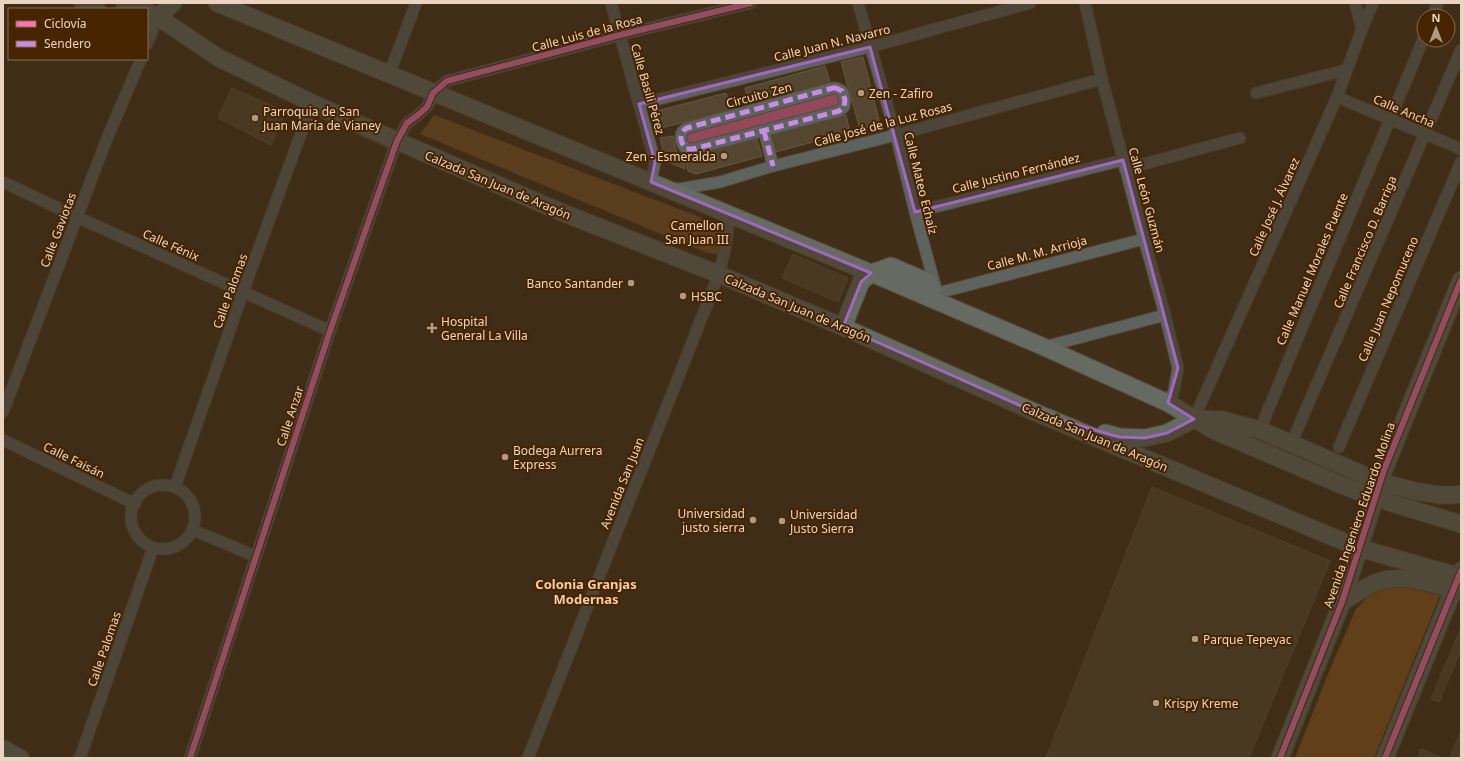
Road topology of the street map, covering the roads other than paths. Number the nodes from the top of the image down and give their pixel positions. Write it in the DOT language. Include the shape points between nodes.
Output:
graph roads {
  1 [pos="83,3"];
  2 [pos="124,3"];
  3 [pos="174,3"];
  4 [pos="216,3"];
  5 [pos="416,3"];
  6 [pos="611,3"];
  7 [pos="751,3"];
  8 [pos="858,3"];
  9 [pos="1030,3"];
  10 [pos="1085,3"];
  11 [pos="1355,3"];
  12 [pos="1373,3"];
  13 [pos="95,8"];
  14 [pos="136,8"];
  15 [pos="151,17"];
  16 [pos="1362,29"];
  17 [pos="620,35"];
  18 [pos="148,37"];
  19 [pos="870,47"];
  20 [pos="1419,48"];
  21 [pos="1461,50"];
  22 [pos="141,60"];
  23 [pos="1346,70"];
  24 [pos="389,75"];
  25 [pos="1102,79"];
  26 [pos="433,93"];
  27 [pos="1256,93"];
  28 [pos="1337,97"];
  29 [pos="312,103"];
  30 [pos="639,104"];
  31 [pos="1390,120"];
  32 [pos="764,131"];
  33 [pos="1426,134"];
  34 [pos="896,135"];
  35 [pos="1240,138"];
  36 [pos="397,141"];
  37 [pos="1461,149"];
  38 [pos="1461,162"];
  39 [pos="1124,164"];
  40 [pos="773,166"];
  41 [pos="3,182"];
  42 [pos="651,182"];
  43 [pos="671,191"];
  44 [pos="915,212"];
  45 [pos="728,215"];
  46 [pos="77,218"];
  47 [pos="1144,239"];
  48 [pos="871,273"];
  49 [pos="718,274"];
  50 [pos="1461,280"];
  51 [pos="243,292"];
  52 [pos="935,296"];
  53 [pos="1165,315"];
  54 [pos="843,327"];
  55 [pos="330,331"];
  56 [pos="1044,347"];
  57 [pos="1168,403"];
  58 [pos="3,412"];
  59 [pos="1039,414"];
  60 [pos="1194,419"];
  61 [pos="1260,430"];
  62 [pos="3,440"];
  63 [pos="1291,444"];
  64 [pos="1339,447"];
  65 [pos="175,487"];
  66 [pos="1378,490"];
  67 [pos="1461,494"];
  68 [pos="134,504"];
  69 [pos="1461,524"];
  70 [pos="193,530"];
  71 [pos="153,548"];
  72 [pos="1359,548"];
  73 [pos="255,556"];
  74 [pos="1459,581"];
  75 [pos="1342,602"];
  76 [pos="3,748"];
  77 [pos="21,758"];
  78 [pos="80,758"];
  79 [pos="190,758"];
  80 [pos="528,758"];
  81 [pos="1280,758"];
  82 [pos="1385,758"];
  1 -- 13 [label="main road"];
  2 -- 14 [label="main road"];
  3 -- 15 [label="main road"];
  4 -- 24 [label="main road"];
  5 -- 24 [label="street"];
  6 -- 17 [label="street, Calle Basili Pérez"];
  7 -- 17 [label="street, Calle Luis de la Rosa"];
  8 -- 19 [label="street, Calle Mateo Echaíz"];
  9 -- 19 [label="street, Calle Juan N. Navarro"];
  10 -- 25 [label="street, Calle León Guzmán"];
  11 -- 16 [label="street"];
  12 -- 16 [label="street, Calle José J. Álvarez"];
  15 -- 18 [label="street"];
  15 -- 29 [label="main road, Calzada San Juan de Aragón" via="220,58"];
  16 -- 23 [label="street, Calle José J. Álvarez"];
  17 -- 26 [label="street, Calle Luis de la Rosa" via="447,81"];
  17 -- 30 [label="street, Calle Basili Pérez"];
  19 -- 30 [label="street, Calle Juan N. Navarro"];
  19 -- 34 [label="street, Calle Mateo Echaíz"];
  20 -- 31 [label="street, Calle Manuel Morales Puente"];
  21 -- 33 [label="street, Calle Francisco D. Barriga"];
  22 -- 46 [label="street, Calle Gaviotas"];
  23 -- 27 [label="street"];
  23 -- 28 [label="street, Calle José J. Álvarez"];
  24 -- 26 [label="main road"];
  25 -- 34 [label="street, Calle José de la Luz Rosas"];
  25 -- 39 [label="street, Calle León Guzmán"];
  26 -- 36 [label="street, Calle Anzar" via="427,107 406,123"];
  26 -- 42 [label="main road"];
  28 -- 31 [label="street, Calle Ancha"];
  28 -- 60 [label="street, Calle José J. Álvarez"];
  29 -- 36 [label="main road, Calzada San Juan de Aragón"];
  29 -- 51 [label="street, Calle Palomas"];
  30 -- 42 [label="street, Calle Basili Pérez" via="655,162"];
  31 -- 33 [label="street, Calle Ancha"];
  31 -- 61 [label="street, Calle Manuel Morales Puente"];
  32 -- 32 [label="street, Circuito Zen" via="693,150 686,149 681,138 682,132 687,128 833,88 842,91 845,103 842,109"];
  32 -- 40 [label="street"];
  33 -- 37 [label="street, Calle Ancha"];
  33 -- 63 [label="street, Calle Francisco D. Barriga"];
  34 -- 40 [label="street, Calle José de la Luz Rosas"];
  34 -- 44 [label="street, Calle Mateo Echaíz"];
  35 -- 39 [label="street, Calle Justino Fernández"];
  36 -- 49 [label="main road, Calzada San Juan de Aragón" via="556,210"];
  36 -- 55 [label="street, Calle Anzar"];
  38 -- 64 [label="street, Calle Juan Nepomuceno"];
  39 -- 44 [label="street, Calle Justino Fernández"];
  39 -- 47 [label="street, Calle León Guzmán"];
  40 -- 43 [label="street, Calle José de la Luz Rosas" via="720,182"];
  41 -- 46 [label="street, Calle Fénix"];
  42 -- 43 [label="main road"];
  43 -- 45 [label="main road"];
  44 -- 52 [label="street, Calle Mateo Echaíz"];
  45 -- 48 [label="main road"];
  45 -- 49 [label="street, Avenida San Juan" via="728,238"];
  46 -- 51 [label="street, Calle Fénix"];
  46 -- 58 [label="street, Calle Gaviotas"];
  47 -- 52 [label="street, Calle M. M. Arrioja"];
  47 -- 53 [label="street, Calle León Guzmán"];
  48 -- 52 [label="main road" via="891,266 928,282"];
  48 -- 54 [label="main road" via="861,282"];
  49 -- 54 [label="main road, Calzada San Juan de Aragón"];
  49 -- 80 [label="street, Avenida San Juan"];
  50 -- 66 [label="main road, Avenida Ingeniero Eduardo Molina" via="1403,421"];
  51 -- 55 [label="street, Calle Fénix"];
  51 -- 65 [label="street, Calle Palomas"];
  52 -- 56 [label="main road"];
  53 -- 56 [label="street"];
  53 -- 57 [label="street, Calle León Guzmán" via="1178,368 1174,390"];
  54 -- 59 [label="main road, Calzada San Juan de Aragón"];
  55 -- 73 [label="street, Calle Anzar"];
  56 -- 57 [label="main road"];
  57 -- 60 [label="main road"];
  59 -- 60 [label="main road" via="1119,437 1145,438 1167,433"];
  59 -- 72 [label="main road, Calzada San Juan de Aragón"];
  60 -- 61 [label="main road" via="1223,420"];
  60 -- 66 [label="main road" via="1222,434 1339,484"];
  61 -- 63 [label="main road"];
  62 -- 68 [label="street, Calle Faisán"];
  63 -- 66 [label="main road"];
  65 -- 68 [label="street" via="156,486 147,490"];
  65 -- 70 [label="street" via="186,495 194,508"];
  66 -- 67 [label="main road"];
  66 -- 69 [label="main road"];
  66 -- 72 [label="main road, Avenida Ingeniero Eduardo Molina"];
  68 -- 71 [label="street" via="132,524 136,534"];
  70 -- 71 [label="street" via="182,543 163,549"];
  70 -- 73 [label="street"];
  71 -- 78 [label="street, Calle Palomas"];
  72 -- 74 [label="main road, Calzada San Juan de Aragón"];
  72 -- 75 [label="main road, Avenida Ingeniero Eduardo Molina"];
  73 -- 79 [label="street, Calle Anzar"];
  74 -- 75 [label="main road" via="1399,578 1382,581"];
  74 -- 82 [label="main road"];
  75 -- 81 [label="main road, Avenida Ingeniero Eduardo Molina"];
  76 -- 77 [label="street"];
}
